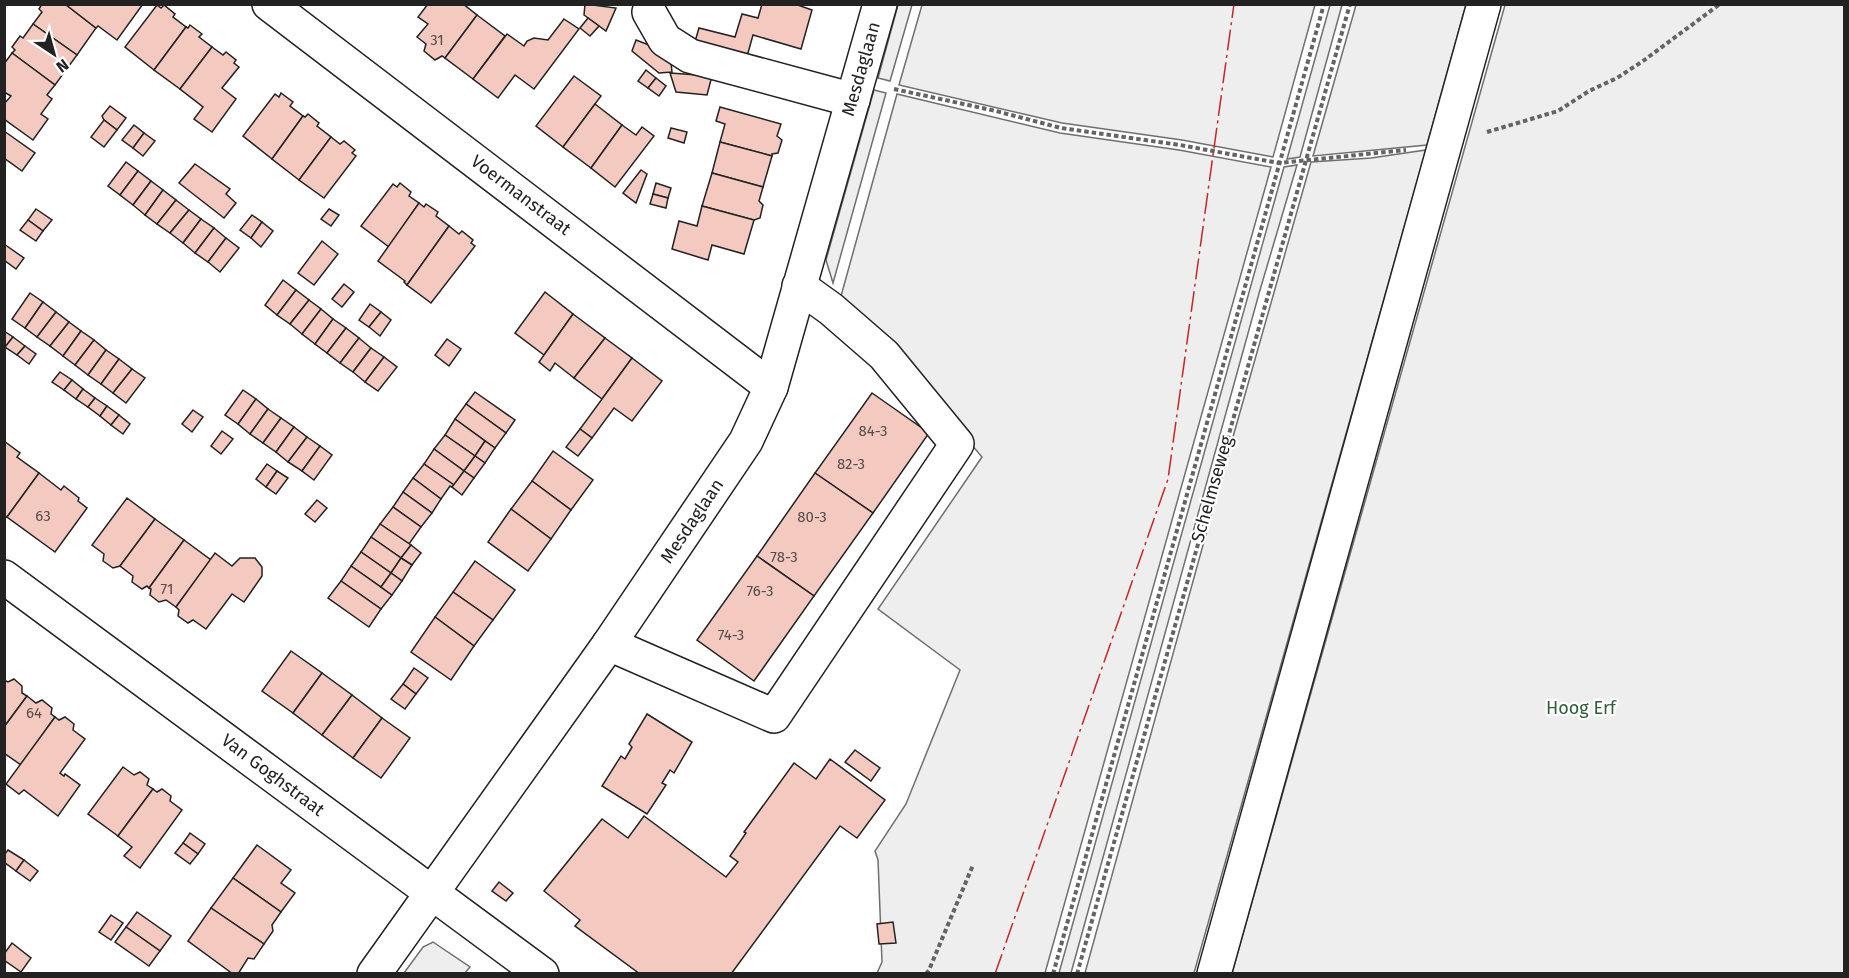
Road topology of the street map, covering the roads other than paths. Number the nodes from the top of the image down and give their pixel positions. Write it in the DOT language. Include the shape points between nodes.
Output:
graph roads {
  1 [pos="269,4"];
  2 [pos="880,4"];
  3 [pos="1484,4"];
  4 [pos="649,12"];
  5 [pos="853,99"];
  6 [pos="799,286"];
  7 [pos="771,387"];
  8 [pos="4,577"];
  9 [pos="609,644"];
  10 [pos="431,893"];
  11 [pos="374,974"];
  12 [pos="542,974"];
  13 [pos="1214,974"];
  1 -- 7 [label="street, Voermanstraat"];
  2 -- 5 [label="street, Mesdaglaan"];
  3 -- 13 [label="street"];
  4 -- 5 [label="street" via="665,40 690,56"];
  5 -- 6 [label="street, Mesdaglaan"];
  6 -- 7 [label="street, Mesdaglaan"];
  6 -- 9 [label="street" via="884,355 957,444 774,716"];
  7 -- 9 [label="street, Mesdaglaan" via="746,441"];
  8 -- 10 [label="street, Van Goghstraat"];
  9 -- 10 [label="street, Mesdaglaan"];
  10 -- 11 [label="street, Mesdaglaan"];
  10 -- 12 [label="street, Van Goghstraat"];
}
